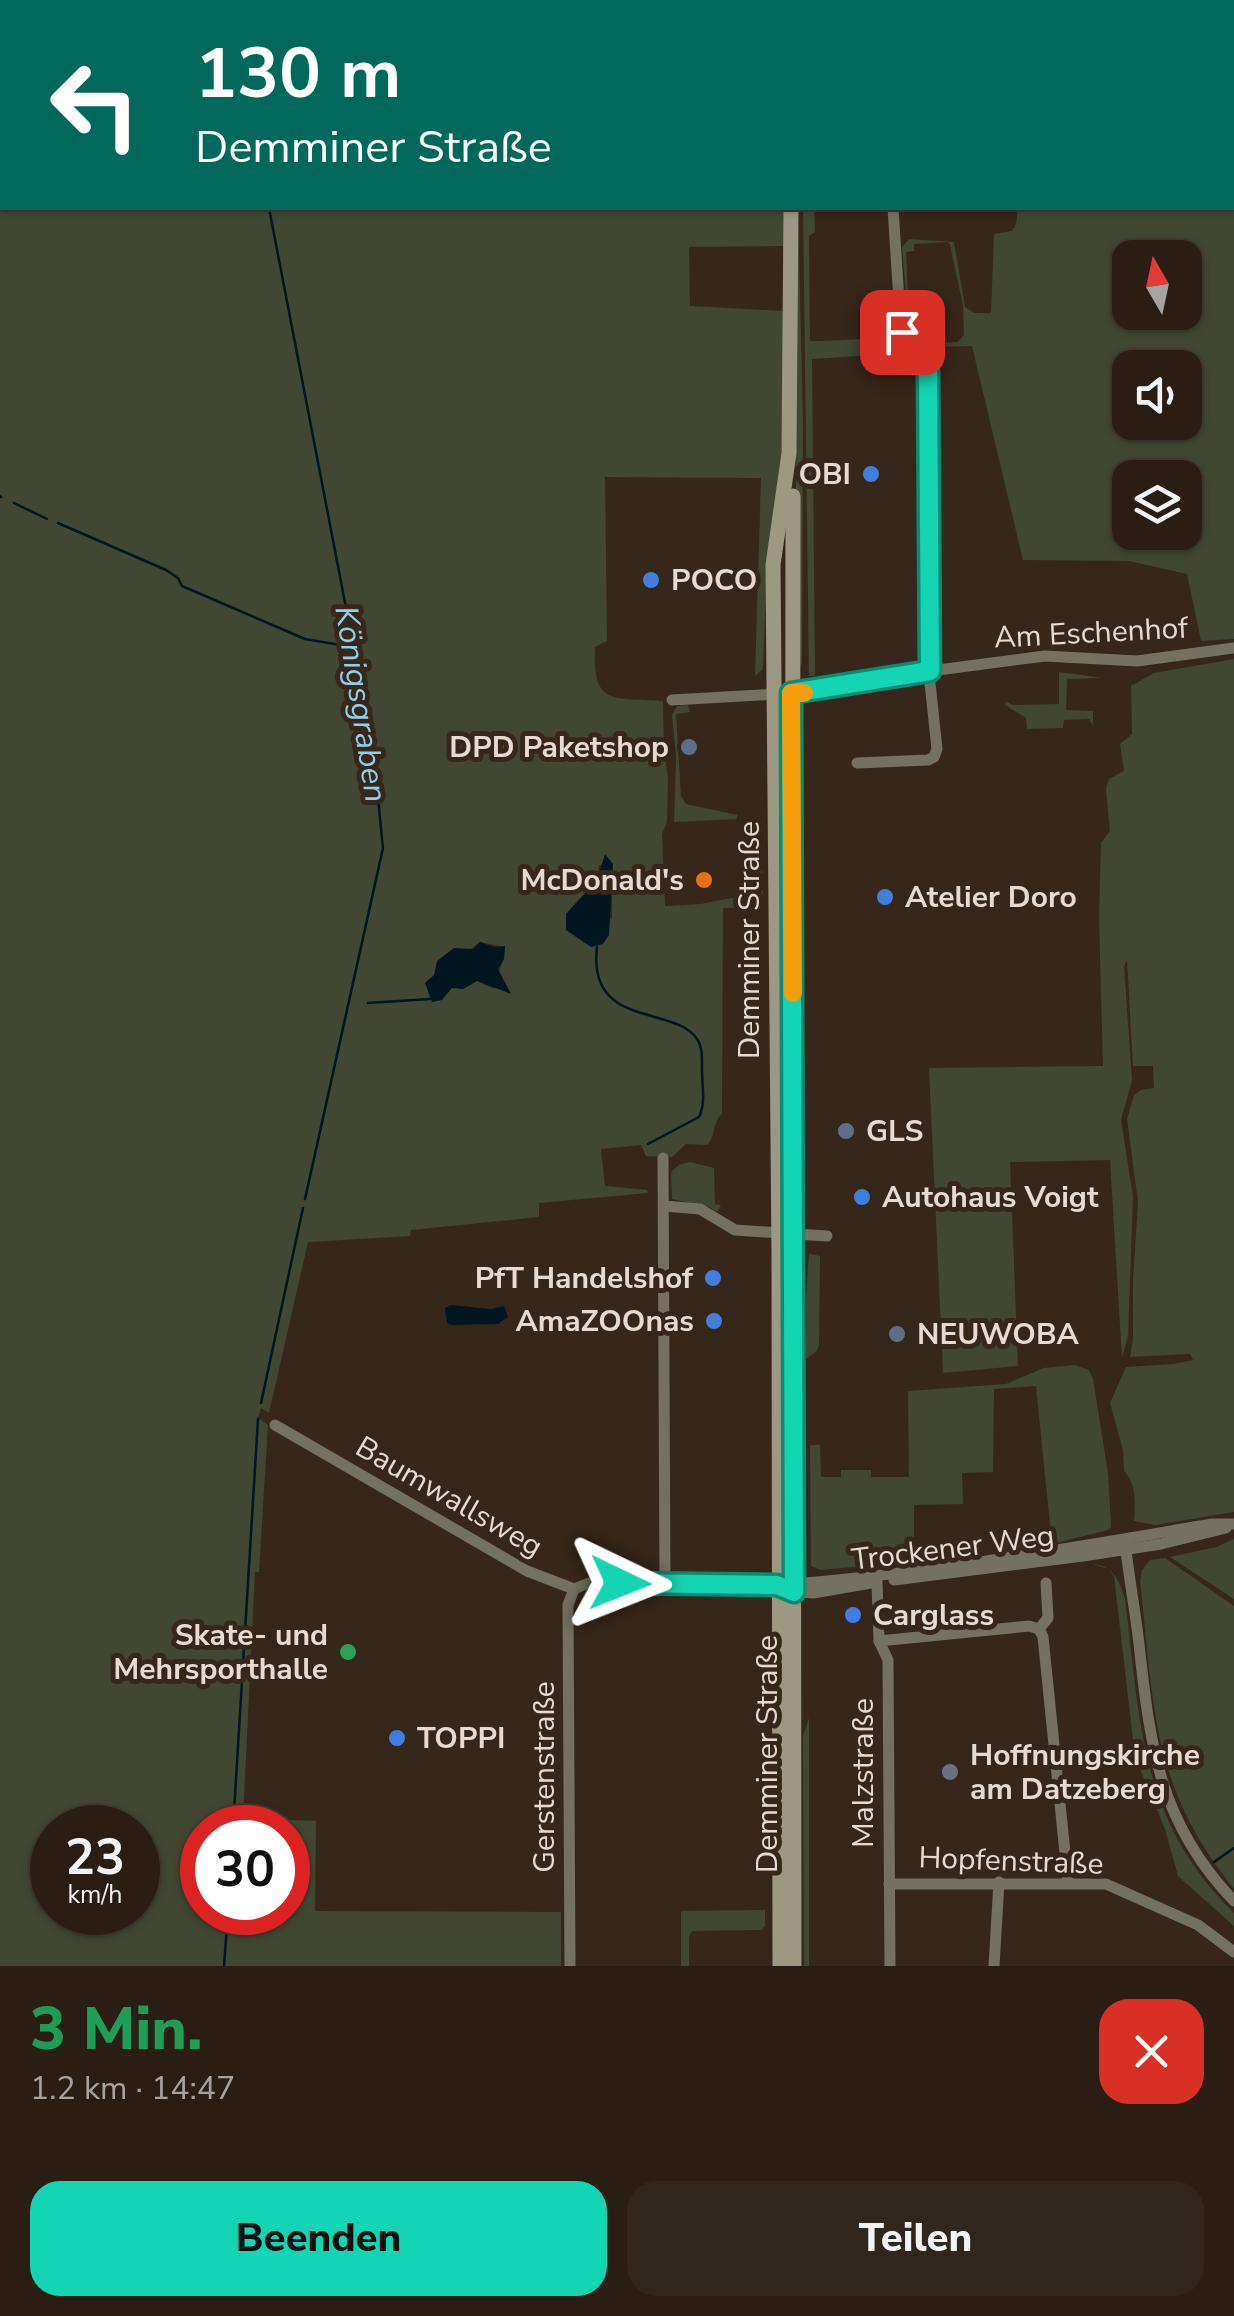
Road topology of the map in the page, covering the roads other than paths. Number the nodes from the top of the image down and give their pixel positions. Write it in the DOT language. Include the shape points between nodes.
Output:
graph roads {
  1 [pos="791,210"];
  2 [pos="893,210"];
  3 [pos="790,402"];
  4 [pos="1234,648"];
  5 [pos="930,671"];
  6 [pos="791,693"];
  7 [pos="773,694"];
  8 [pos="672,700"];
  9 [pos="857,763"];
  10 [pos="664,1158"];
  11 [pos="664,1206"];
  12 [pos="786,1234"];
  13 [pos="827,1236"];
  14 [pos="275,1425"];
  15 [pos="1234,1524"];
  16 [pos="1126,1544"];
  17 [pos="877,1582"];
  18 [pos="1046,1582"];
  19 [pos="665,1584"];
  20 [pos="789,1587"];
  21 [pos="574,1589"];
  22 [pos="1039,1630"];
  23 [pos="879,1641"];
  24 [pos="999,1882"];
  25 [pos="1068,1882"];
  26 [pos="889,1884"];
  27 [pos="1234,1901"];
  28 [pos="1234,1952"];
  29 [pos="570,1966"];
  30 [pos="780,1966"];
  31 [pos="794,1966"];
  32 [pos="890,1966"];
  33 [pos="994,1966"];
  1 -- 3 [label="main road, Demminer Straße"];
  2 -- 5 [label="street" via="900,325 928,372"];
  3 -- 6 [label="main road, Demminer Straße"];
  3 -- 7 [label="main road, Demminer Straße" via="788,476 773,565"];
  4 -- 5 [label="street, Am Eschenhof" via="1137,661 1044,656"];
  5 -- 6 [label="street, Am Eschenhof"];
  5 -- 9 [label="street" via="934,757"];
  6 -- 7 [label="street, Am Eschenhof"];
  6 -- 12 [label="main road, Demminer Straße"];
  7 -- 8 [label="street"];
  7 -- 12 [label="main road, Demminer Straße"];
  10 -- 11 [label="street"];
  11 -- 12 [label="street" via="700,1209 735,1230"];
  11 -- 19 [label="street"];
  12 -- 13 [label="street"];
  12 -- 20 [label="main road, Demminer Straße"];
  14 -- 21 [label="street, Baumwallsweg" via="527,1572"];
  15 -- 16 [label="street, Trockener Weg"];
  16 -- 17 [label="street, Trockener Weg"];
  16 -- 20 [label="street, Trockener Weg"];
  16 -- 27 [label="street" via="1158,1776 1174,1815"];
  17 -- 20 [label="street, Trockener Weg" via="814,1593"];
  17 -- 23 [label="street, Malzstraße"];
  18 -- 22 [label="street" via="1048,1618"];
  19 -- 20 [label="street, Baumwallsweg"];
  19 -- 21 [label="street, Baumwallsweg" via="589,1582"];
  20 -- 30 [label="main road, Demminer Straße"];
  20 -- 31 [label="main road, Demminer Straße"];
  21 -- 29 [label="street, Gerstenstraße" via="568,1606"];
  22 -- 23 [label="street"];
  22 -- 25 [label="street"];
  23 -- 26 [label="street, Malzstraße" via="888,1660"];
  24 -- 25 [label="street, Hopfenstraße"];
  24 -- 26 [label="street, Hopfenstraße"];
  24 -- 33 [label="street"];
  25 -- 28 [label="street, Hopfenstraße" via="1106,1884 1198,1925"];
  26 -- 32 [label="street, Malzstraße"];
}
